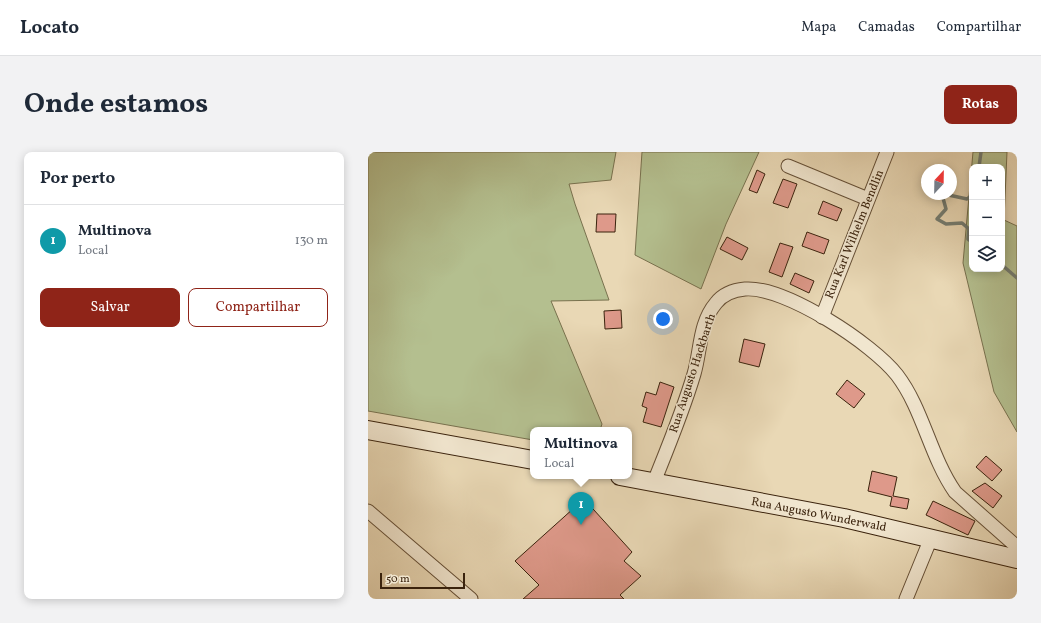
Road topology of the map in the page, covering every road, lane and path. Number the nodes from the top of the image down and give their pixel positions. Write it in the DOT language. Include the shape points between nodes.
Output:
graph roads {
  1 [pos="887,152"];
  2 [pos="788,166"];
  3 [pos="868,199"];
  4 [pos="822,317"];
  5 [pos="368,430"];
  6 [pos="530,459"];
  7 [pos="632,478"];
  8 [pos="654,482"];
  9 [pos="368,511"];
  10 [pos="931,538"];
  11 [pos="1017,547"];
  12 [pos="1017,559"];
  13 [pos="471,599"];
  14 [pos="906,599"];
  1 -- 3 [label="street, Rua Karl Wilhelm Bendlin"];
  2 -- 3 [label="street"];
  3 -- 4 [label="street, Rua Karl Wilhelm Bendlin"];
  4 -- 8 [label="street, Rua Augusto Hackbarth" via="795,302 760,290 746,289 722,296 707,316 694,373"];
  4 -- 11 [label="street, Rua Augusto Hackbarth" via="868,347 897,374 915,406 948,482 965,502"];
  5 -- 6 [label="main road"];
  7 -- 8 [label="main road, Rua Augusto Wunderwald"];
  8 -- 10 [label="main road, Rua Augusto Wunderwald" via="844,518"];
  9 -- 13 [label="street"];
  10 -- 12 [label="main road, Rua Augusto Wunderwald"];
  10 -- 14 [label="street"];
}
